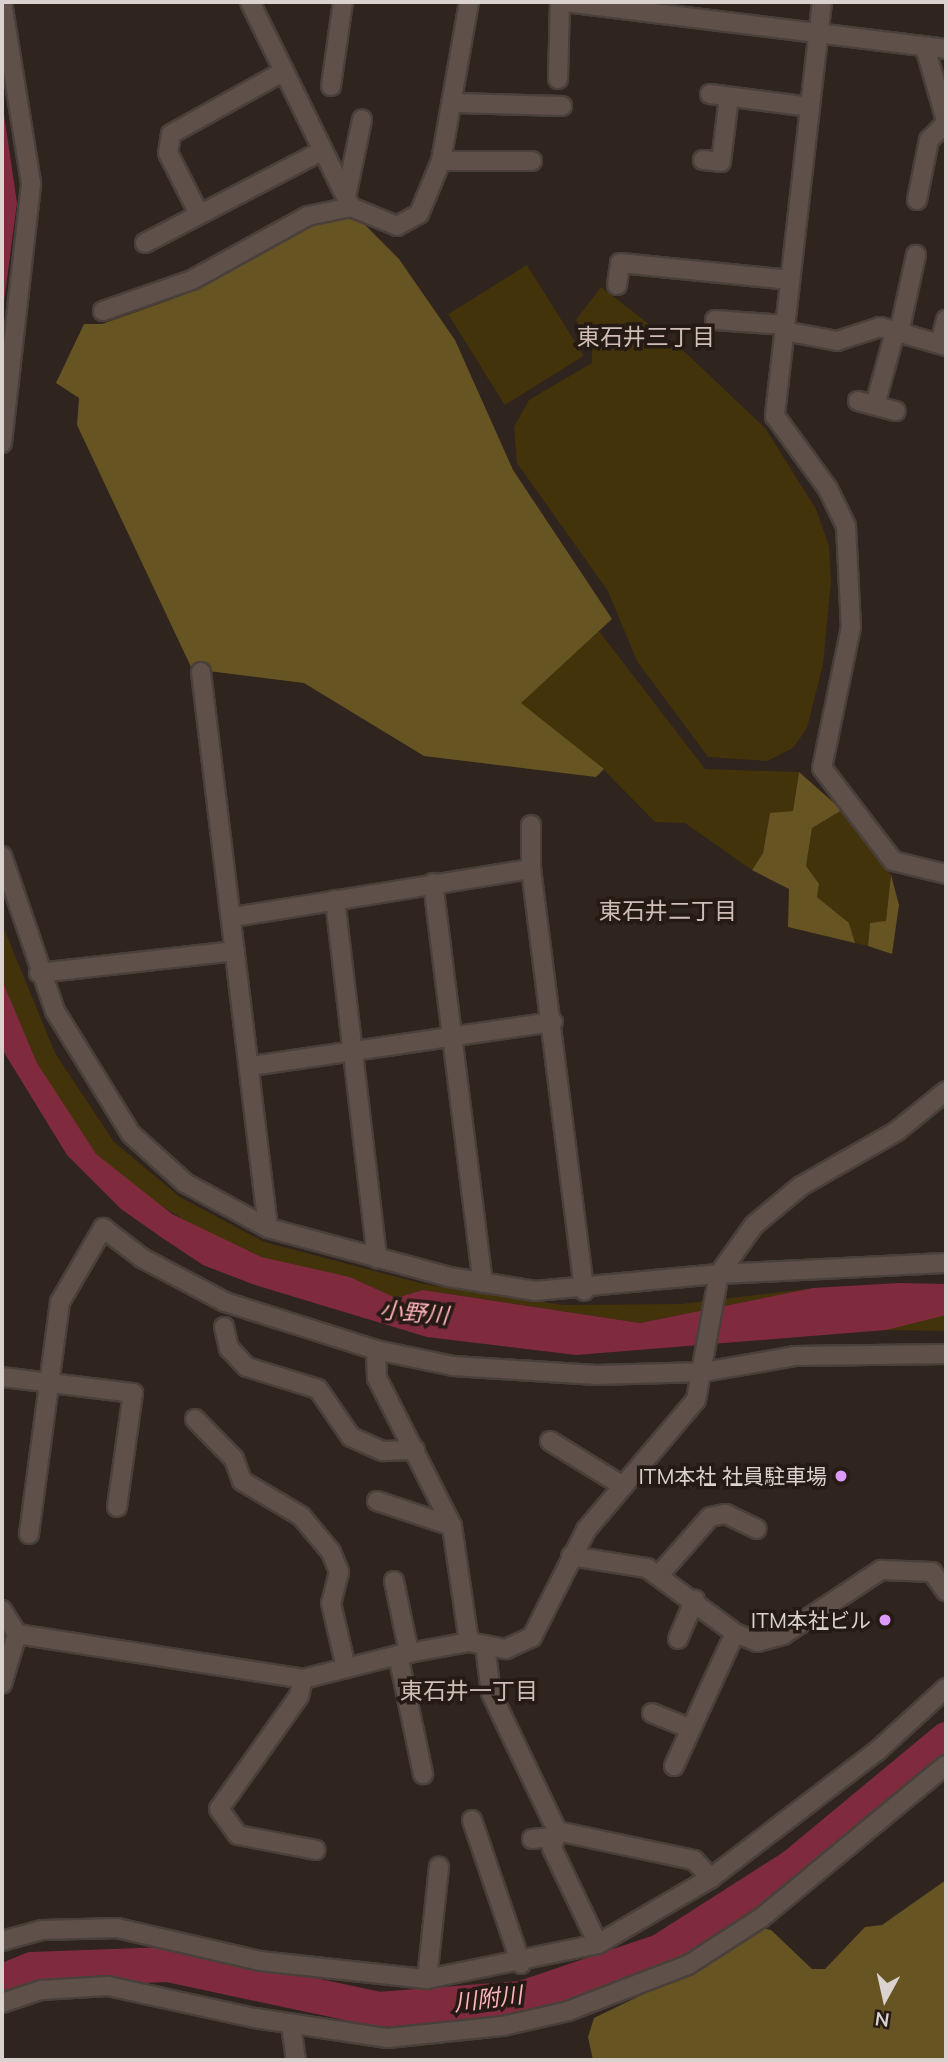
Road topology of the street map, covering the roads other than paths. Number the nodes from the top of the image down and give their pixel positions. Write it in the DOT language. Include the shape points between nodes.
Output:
graph roads {
  1 [pos="2,2"];
  2 [pos="250,2"];
  3 [pos="343,2"];
  4 [pos="469,2"];
  5 [pos="562,2"];
  6 [pos="822,2"];
  7 [pos="615,5"];
  8 [pos="819,33"];
  9 [pos="926,47"];
  10 [pos="946,49"];
  11 [pos="284,71"];
  12 [pos="558,79"];
  13 [pos="331,86"];
  14 [pos="710,94"];
  15 [pos="729,97"];
  16 [pos="456,103"];
  17 [pos="562,106"];
  18 [pos="810,107"];
  19 [pos="362,120"];
  20 [pos="946,121"];
  21 [pos="322,150"];
  22 [pos="703,160"];
  23 [pos="441,161"];
  24 [pos="532,161"];
  25 [pos="918,200"];
  26 [pos="348,202"];
  27 [pos="200,214"];
  28 [pos="145,243"];
  29 [pos="916,255"];
  30 [pos="790,280"];
  31 [pos="617,285"];
  32 [pos="103,311"];
  33 [pos="715,320"];
  34 [pos="946,320"];
  35 [pos="784,328"];
  36 [pos="897,332"];
  37 [pos="943,345"];
  38 [pos="896,411"];
  39 [pos="2,443"];
  40 [pos="201,672"];
  41 [pos="531,825"];
  42 [pos="2,856"];
  43 [pos="531,869"];
  44 [pos="946,874"];
  45 [pos="433,883"];
  46 [pos="335,900"];
  47 [pos="234,917"];
  48 [pos="235,951"];
  49 [pos="39,973"];
  50 [pos="553,1022"];
  51 [pos="452,1036"];
  52 [pos="352,1051"];
  53 [pos="251,1066"];
  54 [pos="946,1091"];
  55 [pos="268,1228"];
  56 [pos="377,1259"];
  57 [pos="946,1264"];
  58 [pos="718,1279"];
  59 [pos="483,1283"];
  60 [pos="584,1291"];
  61 [pos="224,1327"];
  62 [pos="376,1350"];
  63 [pos="946,1354"];
  64 [pos="706,1367"];
  65 [pos="2,1377"];
  66 [pos="49,1382"];
  67 [pos="195,1419"];
  68 [pos="550,1441"];
  69 [pos="415,1450"];
  70 [pos="623,1486"];
  71 [pos="377,1501"];
  72 [pos="117,1507"];
  73 [pos="452,1526"];
  74 [pos="757,1529"];
  75 [pos="29,1534"];
  76 [pos="571,1556"];
  77 [pos="659,1576"];
  78 [pos="394,1581"];
  79 [pos="946,1591"];
  80 [pos="695,1599"];
  81 [pos="2,1610"];
  82 [pos="735,1633"];
  83 [pos="17,1634"];
  84 [pos="678,1639"];
  85 [pos="477,1643"];
  86 [pos="403,1653"];
  87 [pos="346,1668"];
  88 [pos="303,1679"];
  89 [pos="2,1684"];
  90 [pos="946,1688"];
  91 [pos="652,1713"];
  92 [pos="691,1730"];
  93 [pos="946,1765"];
  94 [pos="674,1766"];
  95 [pos="423,1774"];
  96 [pos="472,1820"];
  97 [pos="554,1834"];
  98 [pos="532,1839"];
  99 [pos="316,1850"];
  100 [pos="439,1867"];
  101 [pos="711,1878"];
  102 [pos="2,1941"];
  103 [pos="598,1944"];
  104 [pos="521,1964"];
  105 [pos="428,1979"];
  106 [pos="2,2003"];
  107 [pos="291,2025"];
  108 [pos="296,2060"];
  1 -- 39 [label="street" via="31,183"];
  2 -- 11 [label="street"];
  3 -- 13 [label="street"];
  4 -- 16 [label="street"];
  5 -- 7 [label="street"];
  5 -- 12 [label="street"];
  6 -- 8 [label="street"];
  7 -- 8 [label="street"];
  8 -- 9 [label="street"];
  8 -- 18 [label="street"];
  9 -- 10 [label="street"];
  9 -- 20 [label="street"];
  11 -- 21 [label="street"];
  11 -- 27 [label="street" via="171,134 168,153"];
  14 -- 15 [label="street"];
  15 -- 18 [label="street"];
  15 -- 22 [label="street" via="721,162"];
  16 -- 17 [label="street"];
  16 -- 23 [label="street"];
  18 -- 30 [label="street"];
  19 -- 26 [label="street"];
  20 -- 25 [label="street" via="929,140"];
  21 -- 26 [label="street"];
  21 -- 27 [label="street"];
  23 -- 24 [label="street"];
  23 -- 26 [label="street" via="419,214 397,226"];
  26 -- 32 [label="street" via="308,216 192,280"];
  27 -- 28 [label="street"];
  29 -- 36 [label="street"];
  30 -- 31 [label="street" via="620,263"];
  30 -- 35 [label="street"];
  33 -- 35 [label="street"];
  34 -- 37 [label="street"];
  35 -- 36 [label="street" via="837,341 867,328"];
  35 -- 44 [label="street" via="775,416 828,489 846,526 853,590 822,768 893,861"];
  36 -- 37 [label="street"];
  36 -- 38 [label="street" via="866,403"];
  40 -- 47 [label="street"];
  41 -- 43 [label="street"];
  42 -- 49 [label="street"];
  43 -- 45 [label="street"];
  43 -- 50 [label="street"];
  45 -- 46 [label="street"];
  45 -- 51 [label="street"];
  46 -- 47 [label="street"];
  46 -- 52 [label="street"];
  47 -- 48 [label="street"];
  48 -- 49 [label="street"];
  48 -- 53 [label="street"];
  49 -- 55 [label="street" via="85,1064 155,1162"];
  50 -- 51 [label="street"];
  50 -- 60 [label="street"];
  51 -- 52 [label="street"];
  51 -- 59 [label="street"];
  52 -- 53 [label="street"];
  52 -- 56 [label="street"];
  53 -- 55 [label="street"];
  54 -- 58 [label="street" via="897,1131 801,1186 754,1226"];
  55 -- 56 [label="street"];
  56 -- 59 [label="street"];
  57 -- 58 [label="street"];
  58 -- 60 [label="street"];
  58 -- 64 [label="street"];
  59 -- 60 [label="street"];
  61 -- 69 [label="street" via="229,1348 247,1367 318,1390 351,1437 383,1451"];
  62 -- 64 [label="street" via="516,1373"];
  62 -- 66 [label="street" via="225,1302 142,1258 103,1228 67,1281"];
  62 -- 69 [label="street" via="377,1378"];
  63 -- 64 [label="street" via="796,1356"];
  64 -- 70 [label="street" via="684,1416"];
  65 -- 66 [label="street"];
  66 -- 72 [label="street" via="133,1393"];
  66 -- 75 [label="street"];
  67 -- 87 [label="street" via="234,1459 242,1481 301,1516 331,1552 339,1572 331,1603"];
  68 -- 70 [label="street"];
  69 -- 73 [label="street"];
  70 -- 76 [label="street"];
  71 -- 73 [label="street"];
  73 -- 85 [label="street"];
  74 -- 77 [label="street" via="726,1514 710,1517"];
  76 -- 77 [label="street" via="627,1560"];
  76 -- 85 [label="street" via="532,1637 506,1648"];
  77 -- 80 [label="street"];
  78 -- 86 [label="street"];
  79 -- 82 [label="street" via="932,1572 881,1570 771,1641"];
  80 -- 82 [label="street"];
  80 -- 84 [label="street"];
  81 -- 83 [label="street"];
  82 -- 92 [label="street"];
  83 -- 88 [label="street"];
  83 -- 89 [label="street"];
  85 -- 86 [label="street"];
  85 -- 97 [label="street" via="491,1693"];
  86 -- 87 [label="street"];
  86 -- 95 [label="street"];
  87 -- 88 [label="street"];
  88 -- 99 [label="street" via="299,1696 219,1809 238,1835"];
  90 -- 101 [label="street" via="876,1752"];
  91 -- 92 [label="street"];
  92 -- 94 [label="street"];
  93 -- 107 [label="street" via="761,1918 688,1965 616,1997 503,2026 421,2037"];
  96 -- 104 [label="street"];
  97 -- 98 [label="street"];
  97 -- 101 [label="street" via="694,1860"];
  97 -- 103 [label="street"];
  100 -- 105 [label="street"];
  101 -- 103 [label="street"];
  102 -- 105 [label="street" via="42,1930 117,1928 260,1961"];
  103 -- 104 [label="street"];
  104 -- 105 [label="street"];
  106 -- 107 [label="street" via="41,1990 108,1986"];
  107 -- 108 [label="street"];
}
